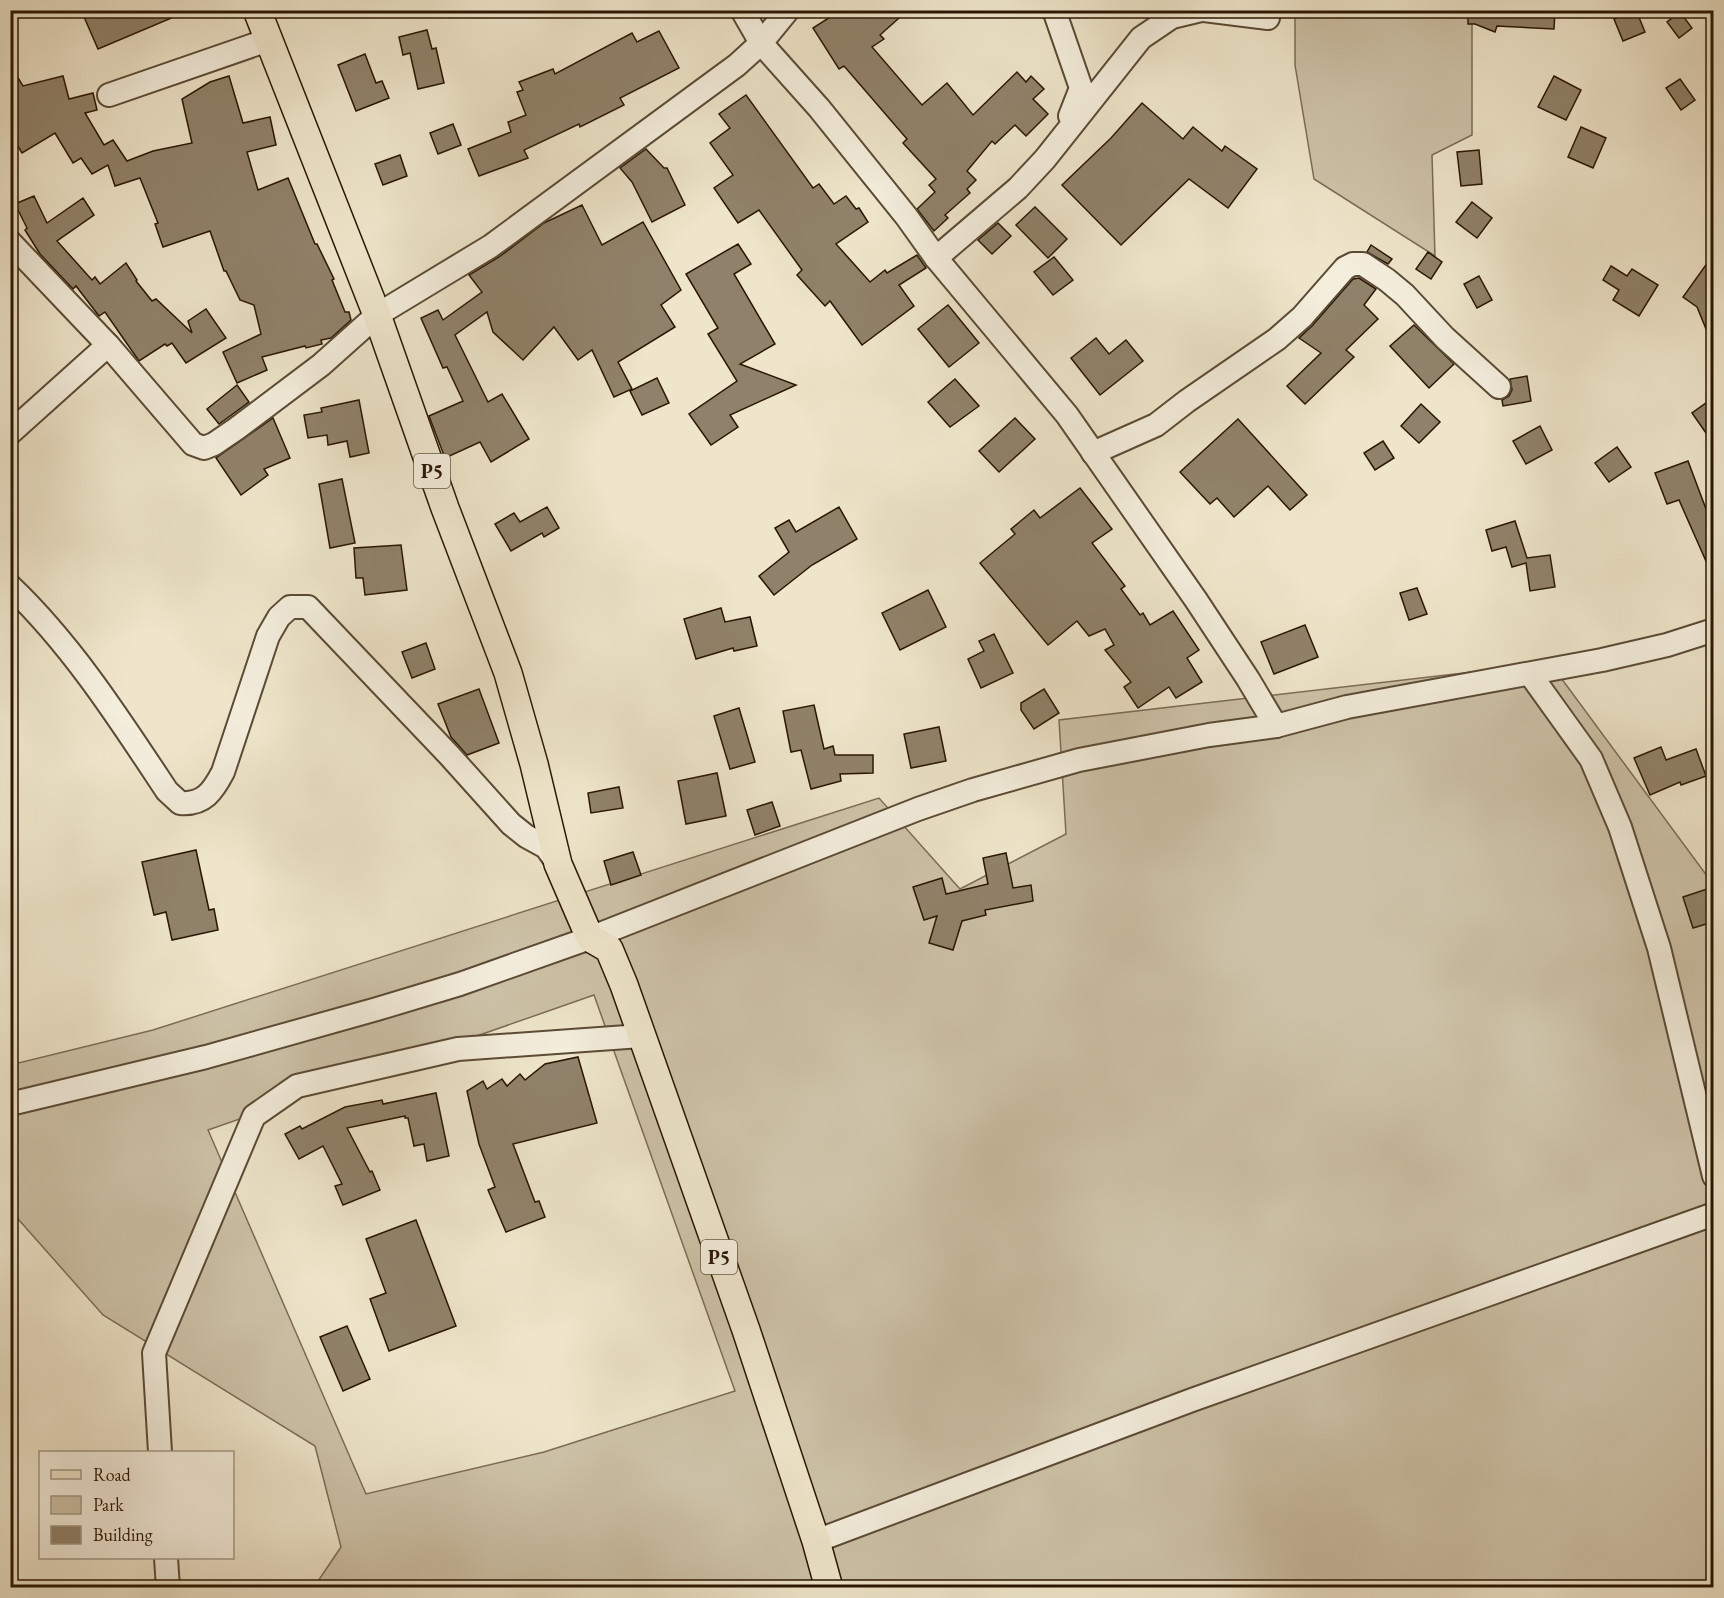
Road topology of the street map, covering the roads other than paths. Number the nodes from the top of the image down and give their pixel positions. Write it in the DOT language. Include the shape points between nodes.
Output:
graph roads {
  1 [pos="257,10"];
  2 [pos="742,10"];
  3 [pos="788,10"];
  4 [pos="1054,10"];
  5 [pos="1202,10"];
  6 [pos="1268,18"];
  7 [pos="268,40"];
  8 [pos="761,44"];
  9 [pos="109,95"];
  10 [pos="1061,139"];
  11 [pos="10,242"];
  12 [pos="936,258"];
  13 [pos="377,315"];
  14 [pos="108,345"];
  15 [pos="1499,387"];
  16 [pos="10,433"];
  17 [pos="1093,453"];
  18 [pos="10,586"];
  19 [pos="1713,630"];
  20 [pos="1530,674"];
  21 [pos="1276,726"];
  22 [pos="558,864"];
  23 [pos="590,938"];
  24 [pos="641,1036"];
  25 [pos="10,1104"];
  26 [pos="1713,1176"];
  27 [pos="1713,1215"];
  28 [pos="160,1451"];
  29 [pos="816,1541"];
  30 [pos="166,1559"];
  31 [pos="168,1587"];
  32 [pos="829,1587"];
  1 -- 7 [label="main road, P5"];
  2 -- 8 [label="street"];
  3 -- 8 [label="street"];
  4 -- 10 [label="street" via="1081,88"];
  5 -- 6 [label="street"];
  5 -- 10 [label="street" via="1172,17 1141,38"];
  7 -- 9 [label="street"];
  7 -- 13 [label="main road, P5"];
  8 -- 12 [label="street" via="819,108"];
  8 -- 13 [label="street" via="490,246"];
  10 -- 12 [label="street" via="1018,188"];
  11 -- 14 [label="street"];
  12 -- 17 [label="street" via="1067,415"];
  13 -- 14 [label="street" via="321,365 204,448 193,444"];
  13 -- 22 [label="main road, P5" via="508,673"];
  14 -- 16 [label="street"];
  15 -- 17 [label="street" via="1405,295 1363,264 1353,264 1277,339 1156,425"];
  17 -- 21 [label="street" via="1208,617"];
  18 -- 22 [label="street" via="36,610 180,803 190,804 213,791 223,772 268,636 290,607 308,607 511,824 546,847"];
  19 -- 20 [label="street" via="1667,645"];
  20 -- 21 [label="street" via="1347,707"];
  20 -- 26 [label="street" via="1591,759 1620,827 1659,948"];
  21 -- 23 [label="street" via="1079,760 973,790"];
  22 -- 23 [label="main road, P5"];
  23 -- 24 [label="main road, P5" via="609,949"];
  23 -- 25 [label="street" via="377,1009"];
  24 -- 28 [label="street" via="458,1048 297,1086 254,1116 154,1353"];
  24 -- 29 [label="main road, P5"];
  27 -- 29 [label="street" via="1192,1400"];
  29 -- 32 [label="main road, P5"];
  30 -- 31 [label="street"];
}
